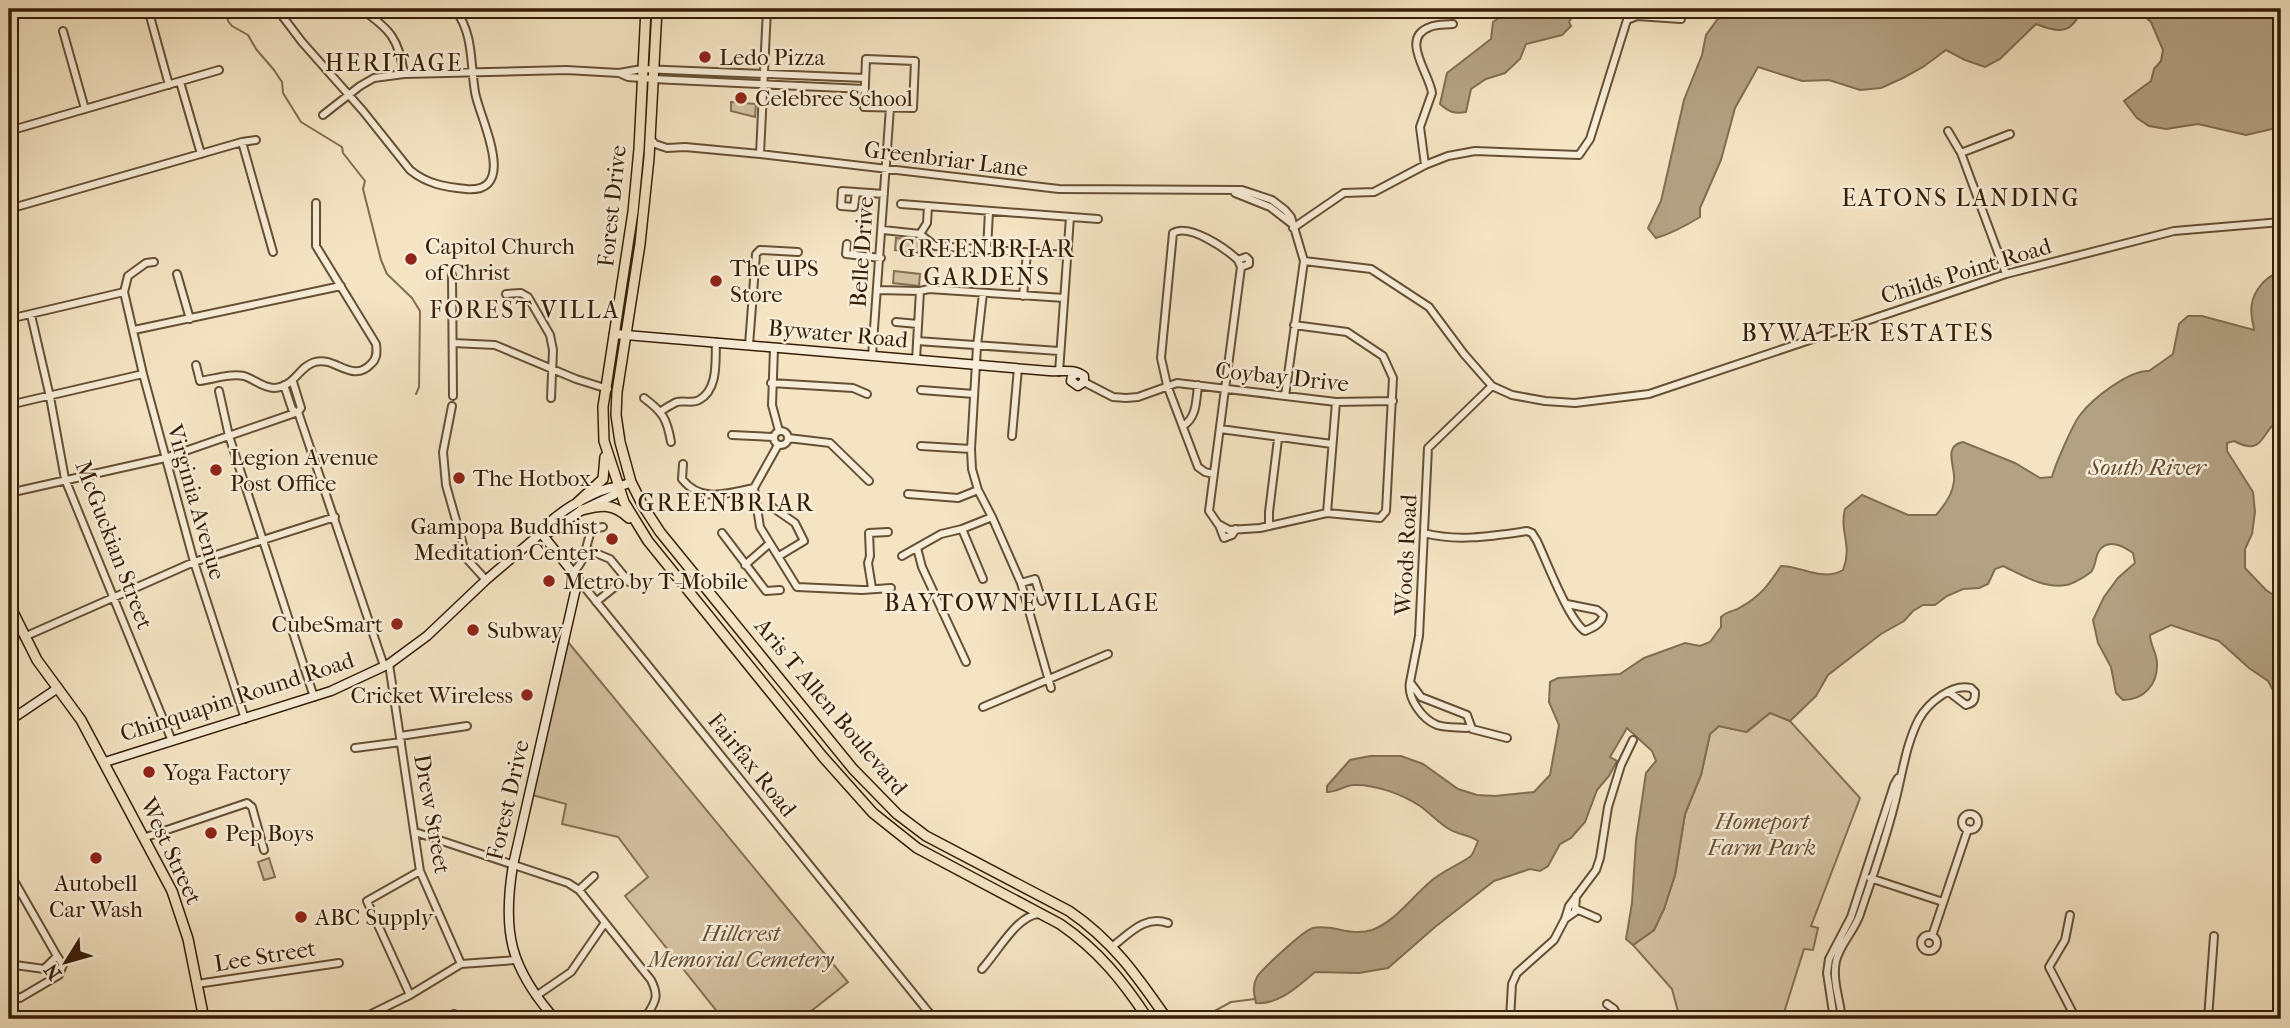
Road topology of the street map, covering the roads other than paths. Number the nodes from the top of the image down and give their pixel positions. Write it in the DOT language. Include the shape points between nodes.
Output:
graph roads {
  1 [pos="148,9"];
  2 [pos="277,9"];
  3 [pos="361,9"];
  4 [pos="455,9"];
  5 [pos="477,9"];
  6 [pos="646,9"];
  7 [pos="657,9"];
  8 [pos="767,9"];
  9 [pos="461,17"];
  10 [pos="1681,19"];
  11 [pos="1453,24"];
  12 [pos="63,31"];
  13 [pos="219,70"];
  14 [pos="473,72"];
  15 [pos="404,74"];
  16 [pos="642,74"];
  17 [pos="765,74"];
  18 [pos="654,75"];
  19 [pos="865,78"];
  20 [pos="180,82"];
  21 [pos="765,83"];
  22 [pos="169,85"];
  23 [pos="865,89"];
  24 [pos="349,95"];
  25 [pos="85,108"];
  26 [pos="890,108"];
  27 [pos="323,115"];
  28 [pos="9,131"];
  29 [pos="1948,131"];
  30 [pos="2010,134"];
  31 [pos="650,138"];
  32 [pos="256,140"];
  33 [pos="242,142"];
  34 [pos="667,148"];
  35 [pos="1961,153"];
  36 [pos="201,154"];
  37 [pos="760,154"];
  38 [pos="649,158"];
  39 [pos="1425,165"];
  40 [pos="884,168"];
  41 [pos="856,192"];
  42 [pos="884,194"];
  43 [pos="9,197"];
  44 [pos="316,203"];
  45 [pos="901,204"];
  46 [pos="928,206"];
  47 [pos="10,208"];
  48 [pos="989,211"];
  49 [pos="1070,217"];
  50 [pos="1098,219"];
  51 [pos="2281,222"];
  52 [pos="1292,226"];
  53 [pos="883,230"];
  54 [pos="920,234"];
  55 [pos="847,244"];
  56 [pos="986,250"];
  57 [pos="272,252"];
  58 [pos="798,253"];
  59 [pos="1027,253"];
  60 [pos="1067,255"];
  61 [pos="881,258"];
  62 [pos="1238,260"];
  63 [pos="1304,261"];
  64 [pos="154,262"];
  65 [pos="1241,268"];
  66 [pos="177,274"];
  67 [pos="2006,274"];
  68 [pos="452,275"];
  69 [pos="341,286"];
  70 [pos="877,290"];
  71 [pos="622,291"];
  72 [pos="919,291"];
  73 [pos="124,292"];
  74 [pos="506,293"];
  75 [pos="983,293"];
  76 [pos="632,294"];
  77 [pos="1023,296"];
  78 [pos="1063,298"];
  79 [pos="31,315"];
  80 [pos="9,319"];
  81 [pos="190,319"];
  82 [pos="896,322"];
  83 [pos="918,324"];
  84 [pos="1294,325"];
  85 [pos="134,330"];
  86 [pos="614,334"];
  87 [pos="626,335"];
  88 [pos="917,341"];
  89 [pos="716,342"];
  90 [pos="453,343"];
  91 [pos="749,345"];
  92 [pos="977,346"];
  93 [pos="774,348"];
  94 [pos="1059,351"];
  95 [pos="872,356"];
  96 [pos="916,360"];
  97 [pos="196,365"];
  98 [pos="976,365"];
  99 [pos="1018,368"];
  100 [pos="553,370"];
  101 [pos="1059,372"];
  102 [pos="143,374"];
  103 [pos="293,382"];
  104 [pos="1084,382"];
  105 [pos="771,383"];
  106 [pos="284,385"];
  107 [pos="1167,385"];
  108 [pos="1198,385"];
  109 [pos="604,387"];
  110 [pos="1492,387"];
  111 [pos="1226,389"];
  112 [pos="921,390"];
  113 [pos="219,391"];
  114 [pos="617,392"];
  115 [pos="867,394"];
  116 [pos="974,394"];
  117 [pos="453,396"];
  118 [pos="1284,396"];
  119 [pos="50,397"];
  120 [pos="551,398"];
  121 [pos="644,398"];
  122 [pos="1393,401"];
  123 [pos="1336,402"];
  124 [pos="9,405"];
  125 [pos="452,406"];
  126 [pos="661,411"];
  127 [pos="298,413"];
  128 [pos="1182,426"];
  129 [pos="1220,429"];
  130 [pos="779,430"];
  131 [pos="732,435"];
  132 [pos="229,436"];
  133 [pos="1012,436"];
  134 [pos="773,437"];
  135 [pos="788,438"];
  136 [pos="1278,439"];
  137 [pos="604,441"];
  138 [pos="671,442"];
  139 [pos="1332,444"];
  140 [pos="778,445"];
  141 [pos="921,446"];
  142 [pos="971,449"];
  143 [pos="165,458"];
  144 [pos="683,464"];
  145 [pos="1213,474"];
  146 [pos="65,479"];
  147 [pos="869,481"];
  148 [pos="631,482"];
  149 [pos="619,488"];
  150 [pos="754,488"];
  151 [pos="978,490"];
  152 [pos="9,493"];
  153 [pos="908,494"];
  154 [pos="580,506"];
  155 [pos="772,507"];
  156 [pos="1327,513"];
  157 [pos="335,517"];
  158 [pos="992,517"];
  159 [pos="638,526"];
  160 [pos="1269,526"];
  161 [pos="603,527"];
  162 [pos="962,529"];
  163 [pos="888,532"];
  164 [pos="541,533"];
  165 [pos="722,533"];
  166 [pos="1424,533"];
  167 [pos="263,540"];
  168 [pos="769,544"];
  169 [pos="917,548"];
  170 [pos="586,549"];
  171 [pos="779,556"];
  172 [pos="901,556"];
  173 [pos="194,562"];
  174 [pos="745,565"];
  175 [pos="575,576"];
  176 [pos="983,579"];
  177 [pos="485,580"];
  178 [pos="1020,583"];
  179 [pos="872,588"];
  180 [pos="891,588"];
  181 [pos="780,590"];
  182 [pos="113,597"];
  183 [pos="596,601"];
  184 [pos="1042,601"];
  185 [pos="9,604"];
  186 [pos="1567,604"];
  187 [pos="24,637"];
  188 [pos="1108,654"];
  189 [pos="966,662"];
  190 [pos="386,665"];
  191 [pos="1049,679"];
  192 [pos="1410,682"];
  193 [pos="58,688"];
  194 [pos="1051,688"];
  195 [pos="1949,692"];
  196 [pos="314,696"];
  197 [pos="983,707"];
  198 [pos="244,719"];
  199 [pos="9,721"];
  200 [pos="467,726"];
  201 [pos="1467,728"];
  202 [pos="1507,738"];
  203 [pos="401,739"];
  204 [pos="1633,740"];
  205 [pos="173,741"];
  206 [pos="355,748"];
  207 [pos="105,762"];
  208 [pos="1968,830"];
  209 [pos="415,832"];
  210 [pos="146,837"];
  211 [pos="264,850"];
  212 [pos="513,865"];
  213 [pos="420,871"];
  214 [pos="9,872"];
  215 [pos="594,876"];
  216 [pos="1868,877"];
  217 [pos="579,890"];
  218 [pos="1576,895"];
  219 [pos="1016,900"];
  220 [pos="1943,902"];
  221 [pos="1576,909"];
  222 [pos="1041,914"];
  223 [pos="2070,915"];
  224 [pos="1597,918"];
  225 [pos="1565,919"];
  226 [pos="1020,922"];
  227 [pos="1168,923"];
  228 [pos="604,925"];
  229 [pos="1932,936"];
  230 [pos="2214,936"];
  231 [pos="1113,946"];
  232 [pos="57,956"];
  233 [pos="516,960"];
  234 [pos="339,963"];
  235 [pos="461,964"];
  236 [pos="982,969"];
  237 [pos="9,972"];
  238 [pos="197,984"];
  239 [pos="10,995"];
  240 [pos="410,995"];
  241 [pos="536,996"];
  242 [pos="1607,1004"];
  243 [pos="454,1014"];
  244 [pos="647,1015"];
  245 [pos="551,1018"];
  246 [pos="204,1019"];
  247 [pos="362,1019"];
  248 [pos="460,1019"];
  249 [pos="933,1019"];
  250 [pos="1148,1019"];
  251 [pos="1167,1019"];
  252 [pos="1510,1019"];
  253 [pos="1619,1019"];
  254 [pos="1834,1019"];
  255 [pos="1842,1019"];
  256 [pos="2076,1019"];
  257 [pos="2208,1019"];
  1 -- 22 [label="street"];
  2 -- 24 [label="street"];
  3 -- 15 [label="street" via="392,34"];
  4 -- 9 [label="street"];
  5 -- 9 [label="street"];
  6 -- 16 [label="main road, Forest Drive"];
  7 -- 18 [label="main road, Forest Drive"];
  8 -- 17 [label="street"];
  9 -- 14 [label="street" via="471,46"];
  10 -- 39 [label="street" via="1637,16 1627,20 1590,139 1579,155 1475,151"];
  11 -- 39 [label="street" via="1432,26 1416,42 1432,93 1420,127"];
  12 -- 25 [label="street"];
  13 -- 20 [label="street"];
  14 -- 15 [label="street"];
  14 -- 16 [label="street"];
  14 -- 24 [label="street" via="478,109 494,155 489,181 473,190 419,177"];
  15 -- 24 [label="street" via="374,78"];
  16 -- 18 [label="street"];
  16 -- 71 [label="main road, Forest Drive"];
  17 -- 18 [label="street"];
  17 -- 19 [label="street"];
  17 -- 21 [label="street"];
  18 -- 21 [label="street"];
  18 -- 31 [label="main road, Forest Drive"];
  19 -- 23 [label="street"];
  19 -- 26 [label="street" via="866,59 915,61 913,108"];
  20 -- 22 [label="street"];
  20 -- 36 [label="street"];
  21 -- 23 [label="street"];
  21 -- 37 [label="street"];
  22 -- 25 [label="street"];
  23 -- 26 [label="street" via="864,107"];
  24 -- 27 [label="street"];
  25 -- 28 [label="street"];
  26 -- 40 [label="street, Belle Drive"];
  29 -- 35 [label="street"];
  30 -- 35 [label="street"];
  31 -- 34 [label="street, Greenbriar Lane"];
  31 -- 38 [label="main road, Forest Drive"];
  32 -- 33 [label="street"];
  33 -- 36 [label="street"];
  33 -- 57 [label="street"];
  34 -- 37 [label="street, Greenbriar Lane"];
  34 -- 38 [label="street"];
  35 -- 67 [label="street"];
  36 -- 47 [label="street"];
  37 -- 40 [label="street, Greenbriar Lane"];
  38 -- 76 [label="main road, Forest Drive"];
  39 -- 52 [label="street" via="1374,192 1344,193"];
  40 -- 42 [label="street, Belle Drive"];
  40 -- 52 [label="street, Greenbriar Lane" via="1059,189 1223,190 1257,200"];
  41 -- 42 [label="street, Greenbriar Lane"];
  42 -- 53 [label="street, Belle Drive"];
  43 -- 47 [label="street"];
  44 -- 69 [label="street" via="316,246"];
  45 -- 46 [label="street"];
  46 -- 48 [label="street"];
  46 -- 54 [label="street" via="927,223"];
  48 -- 49 [label="street"];
  48 -- 56 [label="street"];
  49 -- 50 [label="street"];
  49 -- 60 [label="street"];
  51 -- 67 [label="street, Childs Point Road" via="2174,231"];
  52 -- 63 [label="street"];
  53 -- 54 [label="street"];
  53 -- 61 [label="street, Belle Drive"];
  54 -- 56 [label="street" via="935,246"];
  55 -- 61 [label="street" via="846,254"];
  56 -- 59 [label="street"];
  58 -- 91 [label="street" via="760,250 756,254"];
  59 -- 60 [label="street"];
  59 -- 77 [label="street"];
  60 -- 78 [label="street"];
  61 -- 70 [label="street, Belle Drive"];
  62 -- 65 [label="street"];
  62 -- 65 [label="street" via="1242,256 1249,260"];
  62 -- 107 [label="street" via="1224,247 1187,230 1173,233 1161,358"];
  63 -- 84 [label="street"];
  63 -- 110 [label="street" via="1371,269 1429,307"];
  64 -- 73 [label="street" via="128,276"];
  65 -- 111 [label="street"];
  66 -- 81 [label="street"];
  67 -- 110 [label="street, Childs Point Road" via="1648,394 1571,403 1512,395"];
  68 -- 90 [label="street"];
  69 -- 81 [label="street"];
  69 -- 103 [label="street" via="376,344 376,358 368,367 353,372 316,361"];
  70 -- 72 [label="street"];
  70 -- 95 [label="street, Belle Drive"];
  71 -- 76 [label="main road"];
  71 -- 86 [label="main road, Forest Drive"];
  72 -- 75 [label="street"];
  72 -- 83 [label="street"];
  73 -- 79 [label="street"];
  73 -- 85 [label="street, Virginia Avenue"];
  74 -- 100 [label="street" via="521,293 532,301 553,342"];
  75 -- 77 [label="street"];
  75 -- 92 [label="street"];
  76 -- 87 [label="main road, Forest Drive"];
  77 -- 78 [label="street"];
  78 -- 94 [label="street"];
  79 -- 80 [label="street"];
  79 -- 119 [label="street, McGuckian Street"];
  81 -- 85 [label="street"];
  82 -- 83 [label="street"];
  83 -- 88 [label="street"];
  84 -- 118 [label="street"];
  84 -- 122 [label="street" via="1347,332 1383,356 1392,378"];
  85 -- 102 [label="street, Virginia Avenue"];
  86 -- 87 [label="street, Bywater Road"];
  86 -- 109 [label="main road, Forest Drive"];
  87 -- 89 [label="street, Bywater Road"];
  87 -- 114 [label="main road, Forest Drive"];
  88 -- 92 [label="street"];
  88 -- 96 [label="street"];
  89 -- 91 [label="street, Bywater Road"];
  89 -- 126 [label="street" via="712,387 699,401 677,402"];
  90 -- 100 [label="street" via="495,345"];
  90 -- 117 [label="street"];
  91 -- 93 [label="street, Bywater Road"];
  92 -- 94 [label="street"];
  92 -- 98 [label="street"];
  93 -- 95 [label="street, Bywater Road"];
  93 -- 105 [label="street"];
  94 -- 101 [label="street"];
  95 -- 96 [label="street, Bywater Road"];
  96 -- 98 [label="street, Bywater Road"];
  97 -- 106 [label="street" via="201,381 241,376 270,387"];
  98 -- 99 [label="street, Bywater Road"];
  98 -- 116 [label="street"];
  99 -- 101 [label="street, Bywater Road"];
  99 -- 133 [label="street"];
  100 -- 109 [label="street"];
  100 -- 120 [label="street"];
  101 -- 104 [label="street, Bywater Road" via="1069,370 1084,376"];
  102 -- 119 [label="street"];
  102 -- 143 [label="street, Virginia Avenue"];
  103 -- 106 [label="street"];
  103 -- 127 [label="street" via="301,408"];
  104 -- 107 [label="street" via="1126,398"];
  105 -- 115 [label="street" via="853,388"];
  105 -- 130 [label="street"];
  106 -- 127 [label="street" via="292,409"];
  107 -- 108 [label="street, Coybay Drive"];
  107 -- 128 [label="street"];
  108 -- 111 [label="street, Coybay Drive"];
  108 -- 128 [label="street" via="1194,414"];
  109 -- 114 [label="street"];
  109 -- 137 [label="main road, Forest Drive"];
  110 -- 166 [label="street, Woods Road" via="1428,448"];
  111 -- 118 [label="street, Coybay Drive"];
  111 -- 129 [label="street"];
  112 -- 116 [label="street"];
  113 -- 132 [label="street"];
  114 -- 148 [label="main road, Forest Drive" via="620,442"];
  116 -- 142 [label="street"];
  118 -- 123 [label="street, Coybay Drive"];
  119 -- 124 [label="street"];
  119 -- 146 [label="street, McGuckian Street"];
  121 -- 126 [label="street"];
  122 -- 123 [label="street, Coybay Drive"];
  122 -- 156 [label="street" via="1386,512 1380,518"];
  123 -- 139 [label="street"];
  125 -- 177 [label="street" via="443,452 446,485 467,559"];
  126 -- 138 [label="street"];
  127 -- 132 [label="street"];
  127 -- 157 [label="street, Drew Street"];
  128 -- 145 [label="street" via="1198,467"];
  129 -- 136 [label="street"];
  129 -- 145 [label="street"];
  130 -- 134 [label="street"];
  130 -- 135 [label="street"];
  131 -- 134 [label="street"];
  132 -- 143 [label="street"];
  132 -- 167 [label="street"];
  134 -- 140 [label="street"];
  135 -- 140 [label="street"];
  135 -- 147 [label="street" via="830,443"];
  136 -- 139 [label="street"];
  136 -- 160 [label="street"];
  137 -- 149 [label="main road, Forest Drive"];
  137 -- 154 [label="main road" via="604,479"];
  139 -- 156 [label="street"];
  140 -- 150 [label="street"];
  141 -- 142 [label="street"];
  142 -- 151 [label="street"];
  143 -- 146 [label="street"];
  143 -- 173 [label="street, Virginia Avenue"];
  144 -- 150 [label="street" via="682,479 697,493 709,496"];
  145 -- 160 [label="street" via="1209,511 1219,525 1230,530"];
  146 -- 152 [label="street"];
  146 -- 182 [label="street, McGuckian Street"];
  148 -- 149 [label="street, Chinquapin Round Road"];
  148 -- 231 [label="main road, Aris T Allen Boulevard" via="660,532 884,802 926,836 1069,911"];
  149 -- 154 [label="street, Chinquapin Round Road" via="614,495"];
  149 -- 159 [label="main road, Aris T Allen Boulevard"];
  150 -- 168 [label="street" via="760,527"];
  151 -- 153 [label="street" via="958,498"];
  151 -- 158 [label="street"];
  154 -- 159 [label="main road" via="608,505"];
  154 -- 164 [label="street, Chinquapin Round Road" via="550,532"];
  155 -- 171 [label="street" via="795,523 804,541"];
  156 -- 160 [label="street"];
  157 -- 167 [label="street"];
  157 -- 190 [label="street, Drew Street"];
  158 -- 162 [label="street"];
  158 -- 178 [label="street"];
  159 -- 219 [label="main road, Aris T Allen Boulevard" via="873,813 917,848"];
  161 -- 170 [label="street" via="592,529"];
  162 -- 169 [label="street" via="941,534"];
  162 -- 176 [label="street"];
  163 -- 179 [label="street" via="869,533"];
  164 -- 175 [label="street, Fairfax Road"];
  164 -- 177 [label="street, Chinquapin Round Road"];
  165 -- 174 [label="street"];
  166 -- 186 [label="street" via="1469,538 1532,533"];
  166 -- 192 [label="street, Woods Road" via="1419,636"];
  167 -- 173 [label="street"];
  167 -- 196 [label="street"];
  168 -- 171 [label="street"];
  168 -- 174 [label="street"];
  169 -- 172 [label="street"];
  169 -- 189 [label="street"];
  170 -- 175 [label="street"];
  170 -- 183 [label="street" via="610,559 627,580"];
  171 -- 179 [label="street" via="797,587"];
  173 -- 182 [label="street"];
  173 -- 198 [label="street, Virginia Avenue"];
  174 -- 181 [label="street" via="766,590"];
  175 -- 183 [label="street, Fairfax Road"];
  175 -- 212 [label="street, Forest Drive"];
  177 -- 190 [label="street, Chinquapin Round Road" via="427,636"];
  178 -- 184 [label="street" via="1035,579"];
  178 -- 191 [label="street"];
  179 -- 180 [label="street"];
  182 -- 187 [label="street"];
  182 -- 205 [label="street, McGuckian Street"];
  183 -- 249 [label="street, Fairfax Road"];
  185 -- 187 [label="main road, West Street"];
  186 -- 186 [label="street" via="1585,631 1603,615 1597,610"];
  187 -- 193 [label="main road, West Street"];
  188 -- 191 [label="street"];
  190 -- 196 [label="street, Chinquapin Round Road"];
  190 -- 203 [label="street, Drew Street"];
  191 -- 194 [label="street"];
  191 -- 197 [label="street"];
  192 -- 201 [label="street" via="1409,695 1430,721"];
  192 -- 202 [label="street" via="1421,697 1467,715 1472,729"];
  193 -- 199 [label="street"];
  193 -- 207 [label="main road, West Street"];
  195 -- 216 [label="street" via="1926,708 1919,720 1894,785"];
  196 -- 198 [label="street, Chinquapin Round Road"];
  198 -- 205 [label="street, Chinquapin Round Road"];
  200 -- 203 [label="street"];
  203 -- 206 [label="street"];
  203 -- 209 [label="street, Drew Street"];
  204 -- 218 [label="street" via="1608,807 1600,858"];
  205 -- 207 [label="street, Chinquapin Round Road"];
  207 -- 210 [label="main road, West Street"];
  208 -- 220 [label="street"];
  209 -- 212 [label="street"];
  209 -- 213 [label="street, Drew Street"];
  210 -- 211 [label="street" via="247,803"];
  210 -- 238 [label="main road, West Street" via="180,911"];
  212 -- 217 [label="street"];
  212 -- 233 [label="street, Forest Drive" via="507,921"];
  213 -- 235 [label="street, Drew Street"];
  213 -- 240 [label="street" via="367,901"];
  214 -- 232 [label="street"];
  215 -- 217 [label="street"];
  216 -- 220 [label="street"];
  216 -- 254 [label="street" via="1829,958"];
  216 -- 255 [label="street" via="1859,918 1836,960"];
  217 -- 228 [label="street"];
  218 -- 221 [label="street"];
  218 -- 225 [label="street"];
  219 -- 222 [label="main road, Aris T Allen Boulevard"];
  219 -- 226 [label="street" via="1023,912"];
  220 -- 229 [label="street"];
  221 -- 224 [label="street"];
  221 -- 225 [label="street"];
  222 -- 226 [label="street"];
  222 -- 250 [label="main road, Aris T Allen Boulevard" via="1077,935 1103,958"];
  223 -- 256 [label="street" via="2065,940 2049,967"];
  225 -- 252 [label="street" via="1554,940 1517,973"];
  226 -- 236 [label="street"];
  227 -- 231 [label="street" via="1146,922"];
  228 -- 241 [label="street" via="571,972"];
  228 -- 244 [label="street" via="651,980 656,1001"];
  230 -- 257 [label="street"];
  231 -- 251 [label="main road, Aris T Allen Boulevard"];
  232 -- 237 [label="street" via="44,969 20,964"];
  232 -- 239 [label="street" via="63,965 59,975 20,998"];
  233 -- 235 [label="street"];
  233 -- 241 [label="street, Forest Drive"];
  234 -- 238 [label="street, Lee Street"];
  235 -- 240 [label="street"];
  238 -- 246 [label="main road, West Street"];
  240 -- 247 [label="street"];
  241 -- 245 [label="street, Forest Drive"];
  242 -- 253 [label="street"];
  243 -- 248 [label="street"];
}
